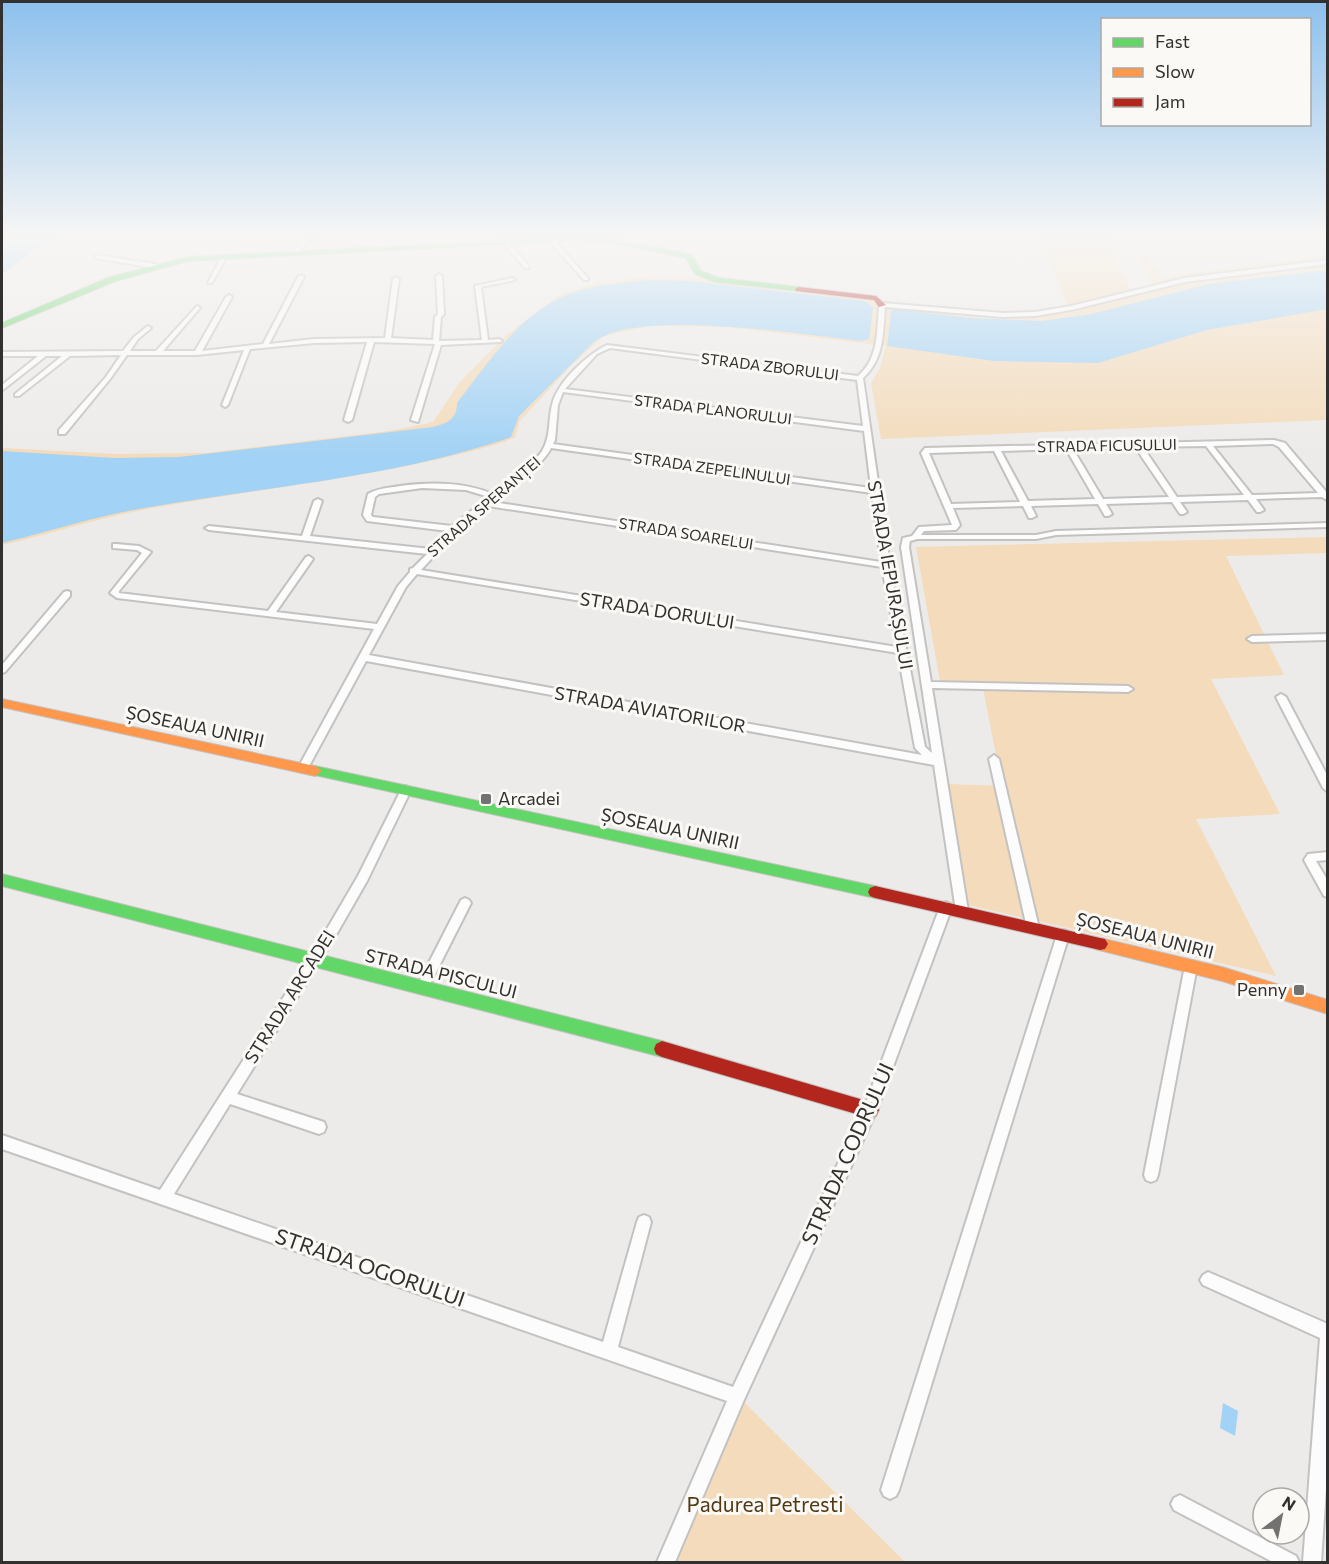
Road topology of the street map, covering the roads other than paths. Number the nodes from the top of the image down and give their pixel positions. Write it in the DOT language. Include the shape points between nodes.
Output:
graph roads {
  1 [pos="42,309"];
  2 [pos="196,309"];
  3 [pos="222,309"];
  4 [pos="284,309"];
  5 [pos="392,309"];
  6 [pos="441,309"];
  7 [pos="481,309"];
  8 [pos="882,309"];
  9 [pos="930,309"];
  10 [pos="1065,309"];
  11 [pos="2,326"];
  12 [pos="148,328"];
  13 [pos="371,340"];
  14 [pos="388,340"];
  15 [pos="485,340"];
  16 [pos="499,340"];
  17 [pos="436,342"];
  18 [pos="265,346"];
  19 [pos="609,346"];
  20 [pos="248,347"];
  21 [pos="197,353"];
  22 [pos="2,354"];
  23 [pos="127,354"];
  24 [pos="157,354"];
  25 [pos="40,355"];
  26 [pos="67,355"];
  27 [pos="860,378"];
  28 [pos="2,383"];
  29 [pos="2,388"];
  30 [pos="560,390"];
  31 [pos="17,394"];
  32 [pos="225,405"];
  33 [pos="348,420"];
  34 [pos="415,420"];
  35 [pos="866,429"];
  36 [pos="62,432"];
  37 [pos="1208,444"];
  38 [pos="549,446"];
  39 [pos="1138,446"];
  40 [pos="1068,447"];
  41 [pos="996,448"];
  42 [pos="874,491"];
  43 [pos="495,497"];
  44 [pos="1251,497"];
  45 [pos="1326,497"];
  46 [pos="1175,500"];
  47 [pos="318,501"];
  48 [pos="1100,502"];
  49 [pos="486,503"];
  50 [pos="1025,504"];
  51 [pos="948,506"];
  52 [pos="1260,510"];
  53 [pos="1183,512"];
  54 [pos="1108,514"];
  55 [pos="1032,516"];
  56 [pos="1328,525"];
  57 [pos="208,528"];
  58 [pos="454,529"];
  59 [pos="913,538"];
  60 [pos="305,539"];
  61 [pos="116,546"];
  62 [pos="431,552"];
  63 [pos="309,559"];
  64 [pos="886,565"];
  65 [pos="413,571"];
  66 [pos="67,594"];
  67 [pos="272,613"];
  68 [pos="378,627"];
  69 [pos="1328,637"];
  70 [pos="1252,639"];
  71 [pos="902,651"];
  72 [pos="362,657"];
  73 [pos="2,670"];
  74 [pos="926,686"];
  75 [pos="1128,689"];
  76 [pos="1281,697"];
  77 [pos="2,703"];
  78 [pos="994,759"];
  79 [pos="938,762"];
  80 [pos="303,768"];
  81 [pos="1328,788"];
  82 [pos="406,790"];
  83 [pos="1328,856"];
  84 [pos="2,880"];
  85 [pos="1327,890"];
  86 [pos="465,903"];
  87 [pos="946,907"];
  88 [pos="962,911"];
  89 [pos="1033,928"];
  90 [pos="1063,935"];
  91 [pos="314,959"];
  92 [pos="1191,966"];
  93 [pos="422,988"];
  94 [pos="1328,1007"];
  95 [pos="227,1097"];
  96 [pos="870,1110"];
  97 [pos="319,1127"];
  98 [pos="2,1142"];
  99 [pos="1151,1175"];
  100 [pos="164,1197"];
  101 [pos="644,1222"];
  102 [pos="1208,1280"];
  103 [pos="1328,1333"];
  104 [pos="609,1350"];
  105 [pos="737,1396"];
  106 [pos="890,1490"];
  107 [pos="1180,1504"];
  108 [pos="666,1563"];
  109 [pos="1290,1563"];
  110 [pos="1312,1563"];
  1 -- 11 [label="street"];
  2 -- 24 [label="street"];
  3 -- 21 [label="street"];
  4 -- 18 [label="street"];
  5 -- 14 [label="street"];
  6 -- 17 [label="street"];
  7 -- 15 [label="street"];
  8 -- 27 [label="street" via="876,358"];
  9 -- 10 [label="street" via="1003,315"];
  12 -- 23 [label="street" via="131,344"];
  13 -- 14 [label="street"];
  13 -- 18 [label="street"];
  13 -- 33 [label="street"];
  14 -- 17 [label="street"];
  15 -- 16 [label="street"];
  15 -- 17 [label="street"];
  17 -- 34 [label="street"];
  18 -- 20 [label="street"];
  19 -- 27 [label="street, STRADA ZBORULUI"];
  19 -- 30 [label="street, STRADA SPERANȚEI" via="595,353"];
  20 -- 21 [label="street"];
  20 -- 32 [label="street"];
  21 -- 24 [label="street"];
  22 -- 25 [label="street"];
  23 -- 24 [label="street"];
  23 -- 26 [label="street"];
  23 -- 36 [label="street"];
  25 -- 26 [label="street"];
  25 -- 28 [label="street"];
  25 -- 29 [label="street"];
  26 -- 31 [label="street"];
  27 -- 35 [label="street, STRADA IEPURAȘULUI"];
  30 -- 35 [label="street, STRADA PLANORULUI"];
  30 -- 38 [label="street, STRADA SPERANȚEI"];
  35 -- 42 [label="street, STRADA IEPURAȘULUI"];
  37 -- 39 [label="street, STRADA FICUSULUI"];
  37 -- 44 [label="street"];
  37 -- 45 [label="street, STRADA FICUSULUI" via="1280,443"];
  38 -- 42 [label="street, STRADA ZEPELINULUI"];
  38 -- 43 [label="street, STRADA SPERANȚEI"];
  39 -- 40 [label="street, STRADA FICUSULUI"];
  39 -- 46 [label="street"];
  40 -- 41 [label="street, STRADA FICUSULUI"];
  40 -- 48 [label="street"];
  41 -- 50 [label="street"];
  41 -- 51 [label="street, STRADA FICUSULUI" via="925,452"];
  42 -- 64 [label="street, STRADA IEPURAȘULUI"];
  43 -- 49 [label="street, STRADA SPERANȚEI"];
  43 -- 58 [label="street" via="464,487 428,485 371,496 367,515 370,519"];
  44 -- 45 [label="street, STRADA FICUSULUI"];
  44 -- 46 [label="street, STRADA FICUSULUI"];
  44 -- 52 [label="street"];
  46 -- 48 [label="street, STRADA FICUSULUI"];
  46 -- 53 [label="street"];
  47 -- 60 [label="street"];
  48 -- 50 [label="street, STRADA FICUSULUI"];
  48 -- 54 [label="street"];
  49 -- 58 [label="street, STRADA SPERANȚEI"];
  49 -- 64 [label="street, STRADA SOARELUI"];
  50 -- 51 [label="street, STRADA FICUSULUI"];
  50 -- 55 [label="street"];
  51 -- 59 [label="street, STRADA FICUSULUI" via="956,526 922,529"];
  56 -- 59 [label="street"];
  57 -- 60 [label="street"];
  58 -- 62 [label="street, STRADA SPERANȚEI"];
  59 -- 74 [label="street, STRADA IEPURAȘULUI" via="904,543"];
  60 -- 62 [label="street"];
  61 -- 67 [label="street" via="147,552 114,590 117,595"];
  62 -- 65 [label="street, STRADA SPERANȚEI"];
  63 -- 67 [label="street"];
  64 -- 71 [label="street, STRADA IEPURAȘULUI"];
  65 -- 68 [label="street, STRADA SPERANȚEI"];
  65 -- 71 [label="street, STRADA DORULUI"];
  66 -- 73 [label="street"];
  67 -- 68 [label="street"];
  68 -- 72 [label="street, STRADA SPERANȚEI"];
  69 -- 70 [label="street"];
  71 -- 79 [label="street, STRADA IEPURAȘULUI" via="920,748"];
  72 -- 79 [label="street, STRADA AVIATORILOR"];
  72 -- 80 [label="street, STRADA SPERANȚEI"];
  74 -- 75 [label="street"];
  74 -- 79 [label="street, STRADA IEPURAȘULUI"];
  76 -- 81 [label="street"];
  77 -- 80 [label="street, ȘOSEAUA UNIRII"];
  78 -- 89 [label="street"];
  79 -- 88 [label="street, STRADA IEPURAȘULUI"];
  80 -- 82 [label="street, ȘOSEAUA UNIRII"];
  82 -- 87 [label="street, ȘOSEAUA UNIRII"];
  82 -- 91 [label="street, STRADA ARCADEI" via="363,878"];
  83 -- 85 [label="street" via="1310,860"];
  84 -- 91 [label="street, STRADA PISCULUI"];
  86 -- 93 [label="street"];
  87 -- 88 [label="street, ȘOSEAUA UNIRII"];
  87 -- 96 [label="street, STRADA CODRULUI"];
  88 -- 89 [label="street, ȘOSEAUA UNIRII"];
  89 -- 90 [label="street, ȘOSEAUA UNIRII"];
  90 -- 92 [label="street, ȘOSEAUA UNIRII"];
  90 -- 106 [label="street"];
  91 -- 93 [label="street, STRADA PISCULUI"];
  91 -- 95 [label="street, STRADA ARCADEI"];
  92 -- 94 [label="street, ȘOSEAUA UNIRII"];
  92 -- 99 [label="street"];
  93 -- 96 [label="street, STRADA PISCULUI" via="650,1045"];
  95 -- 97 [label="street"];
  95 -- 100 [label="street, STRADA ARCADEI"];
  96 -- 105 [label="street, STRADA CODRULUI"];
  98 -- 100 [label="street, STRADA OGORULUI"];
  100 -- 104 [label="street, STRADA OGORULUI"];
  101 -- 104 [label="street"];
  102 -- 103 [label="street"];
  103 -- 110 [label="street"];
  104 -- 105 [label="street, STRADA OGORULUI"];
  105 -- 108 [label="street, STRADA CODRULUI"];
  107 -- 109 [label="street"];
}
